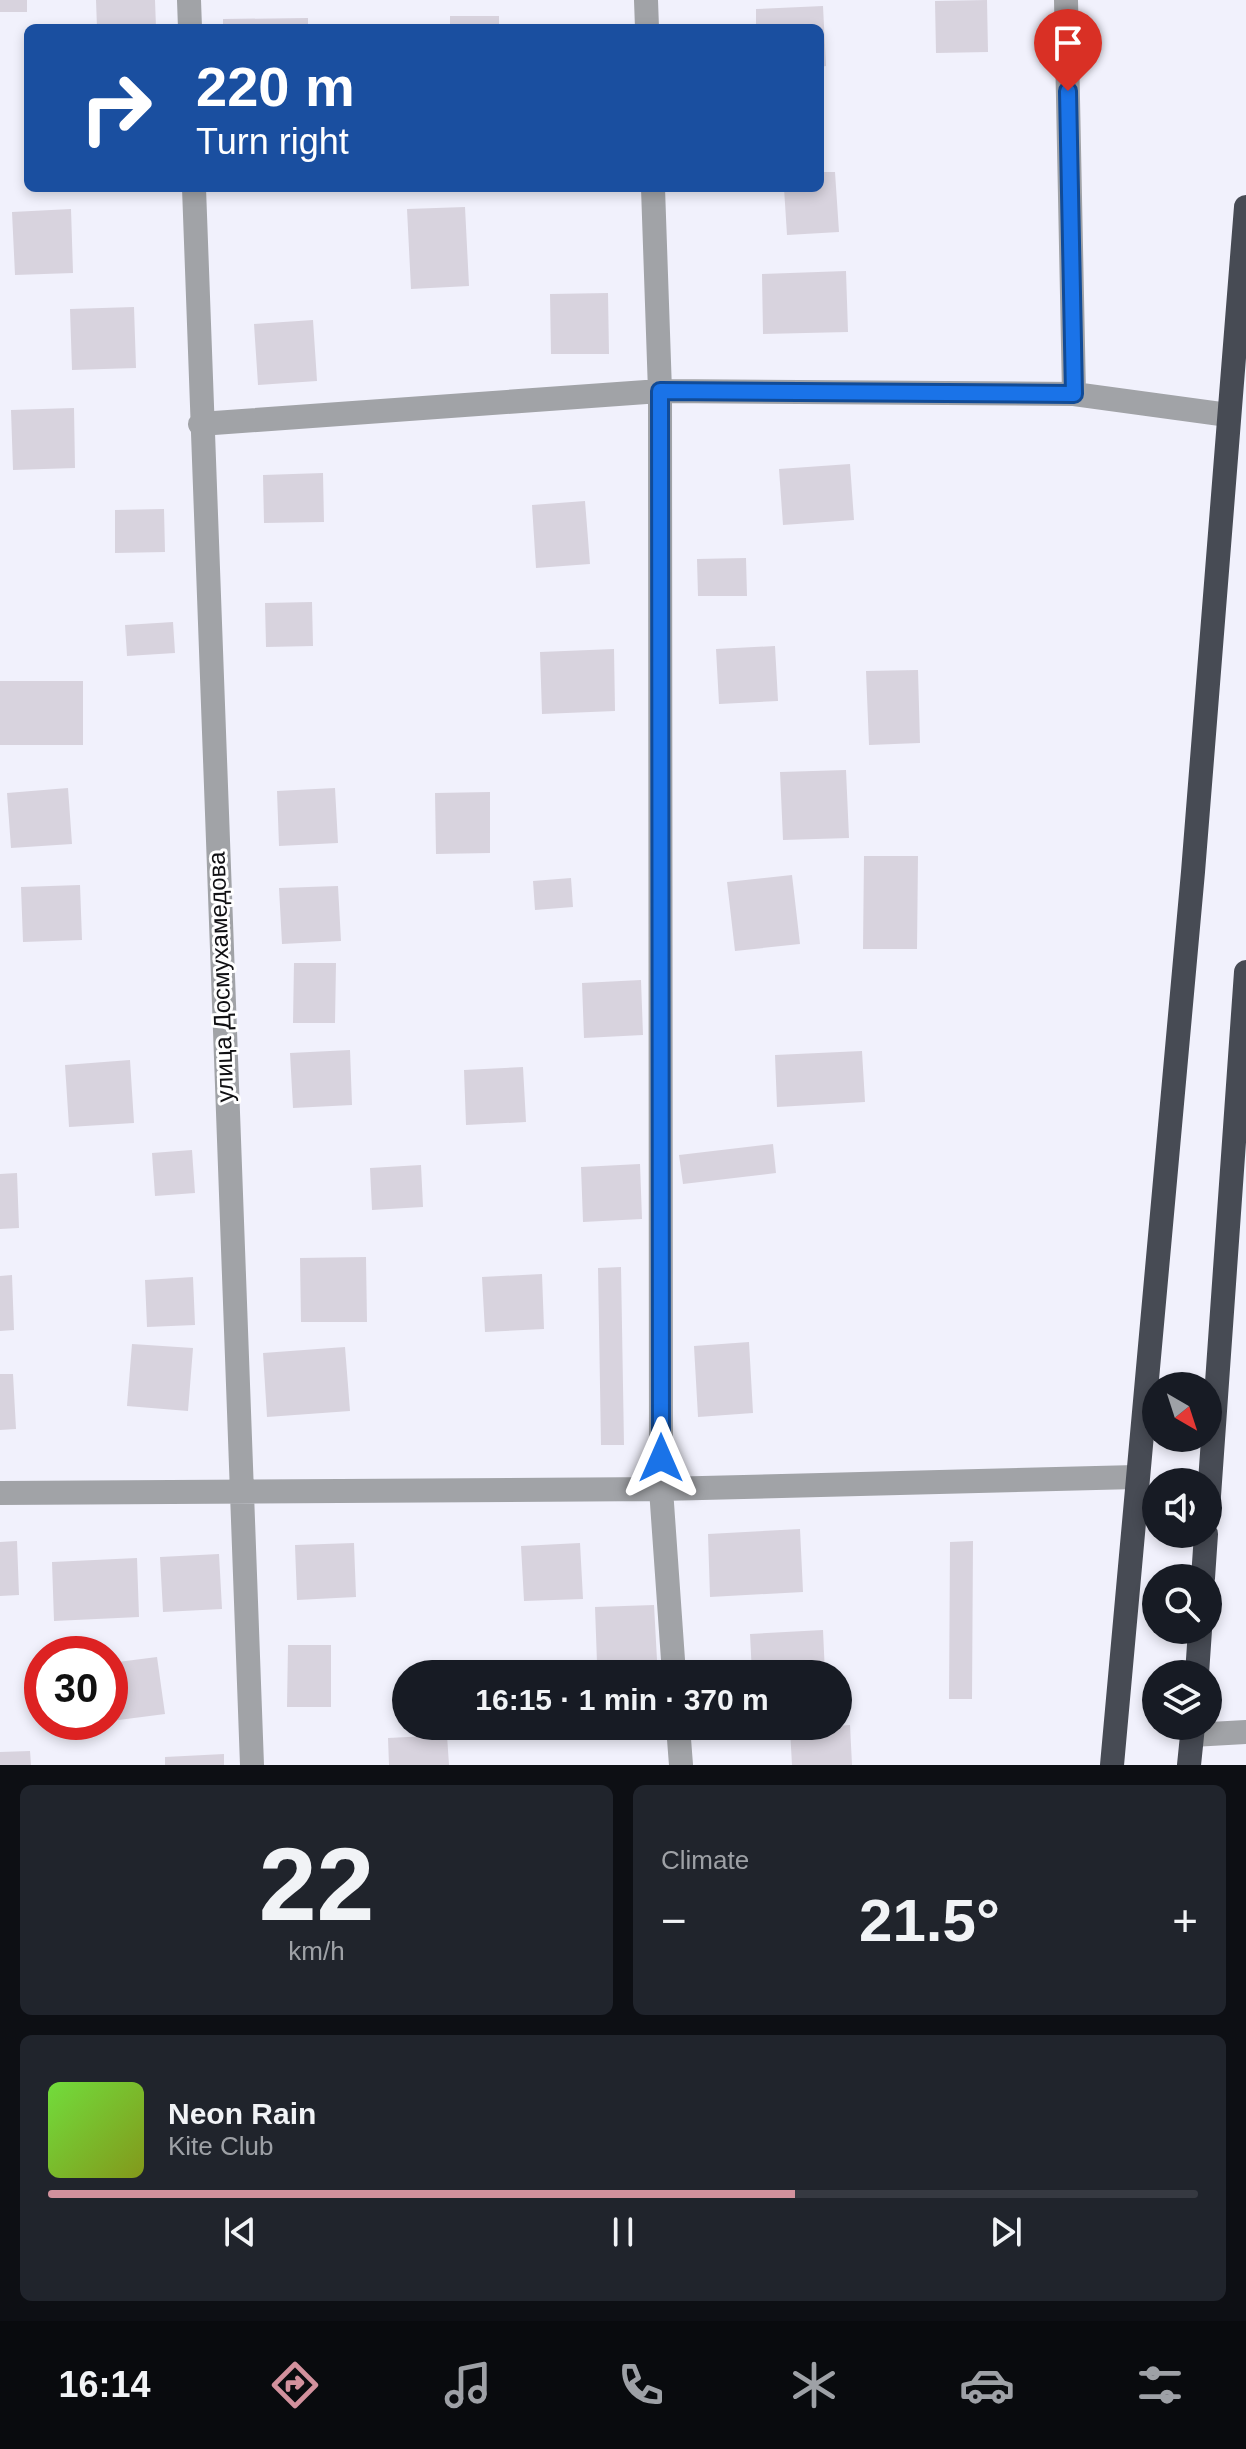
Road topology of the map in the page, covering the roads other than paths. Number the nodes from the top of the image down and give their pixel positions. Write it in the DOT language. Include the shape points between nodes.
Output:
graph roads {
  1 [pos="189,0"];
  2 [pos="646,0"];
  3 [pos="1066,0"];
  4 [pos="190,24"];
  5 [pos="647,24"];
  6 [pos="194,192"];
  7 [pos="653,192"];
  8 [pos="1246,207"];
  9 [pos="660,391"];
  10 [pos="1074,394"];
  11 [pos="1228,415"];
  12 [pos="200,424"];
  13 [pos="1246,972"];
  14 [pos="1211,1468"];
  15 [pos="1136,1477"];
  16 [pos="241,1489"];
  17 [pos="661,1489"];
  18 [pos="0,1493"];
  19 [pos="673,1660"];
  20 [pos="1222,1732"];
  21 [pos="1246,1732"];
  22 [pos="679,1740"];
  23 [pos="1191,1740"];
  24 [pos="252,1765"];
  25 [pos="681,1765"];
  26 [pos="1112,1765"];
  27 [pos="1189,1765"];
  1 -- 4 [label="street"];
  2 -- 5 [label="street"];
  3 -- 10 [label="street"];
  6 -- 12 [label="street, улица Досмухамедова"];
  7 -- 9 [label="street"];
  8 -- 11 [label="highway"];
  9 -- 10 [label="street"];
  9 -- 12 [label="street"];
  9 -- 17 [label="street"];
  10 -- 11 [label="street"];
  11 -- 15 [label="highway" via="1193,872"];
  12 -- 16 [label="street, улица Досмухамедова"];
  13 -- 14 [label="highway"];
  15 -- 17 [label="street"];
  15 -- 26 [label="highway"];
  16 -- 17 [label="street"];
  16 -- 18 [label="street"];
  16 -- 24 [label="street, улица Досмухамедова"];
  17 -- 19 [label="street"];
  20 -- 21 [label="street"];
  22 -- 25 [label="street"];
  23 -- 27 [label="highway"];
}
